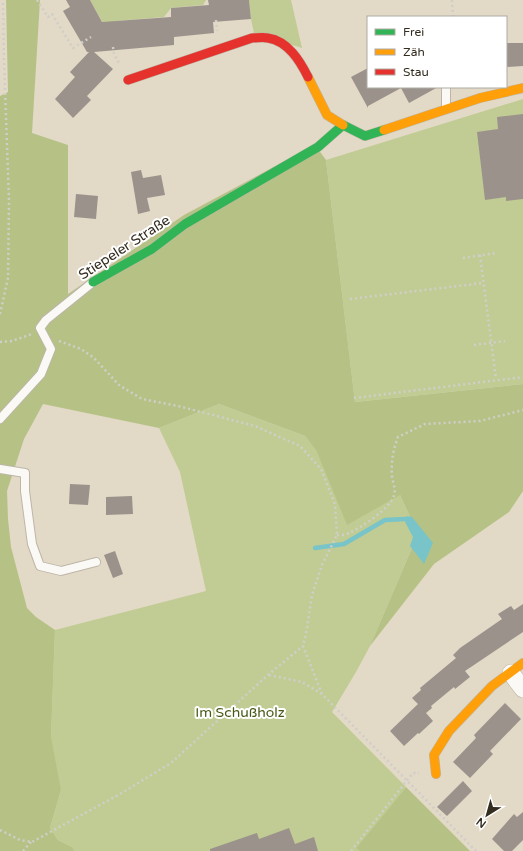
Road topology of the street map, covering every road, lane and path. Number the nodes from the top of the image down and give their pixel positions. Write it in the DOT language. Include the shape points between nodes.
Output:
graph roads {
  1 [pos="3,0"];
  2 [pos="37,0"];
  3 [pos="452,0"];
  4 [pos="453,16"];
  5 [pos="0,19"];
  6 [pos="3,24"];
  7 [pos="91,37"];
  8 [pos="128,80"];
  9 [pos="446,88"];
  10 [pos="523,88"];
  11 [pos="446,109"];
  12 [pos="343,125"];
  13 [pos="496,253"];
  14 [pos="480,255"];
  15 [pos="463,258"];
  16 [pos="93,282"];
  17 [pos="484,283"];
  18 [pos="350,300"];
  19 [pos="0,314"];
  20 [pos="40,328"];
  21 [pos="504,341"];
  22 [pos="0,342"];
  23 [pos="491,342"];
  24 [pos="474,345"];
  25 [pos="523,377"];
  26 [pos="496,379"];
  27 [pos="354,398"];
  28 [pos="523,410"];
  29 [pos="0,419"];
  30 [pos="0,469"];
  31 [pos="337,535"];
  32 [pos="96,562"];
  33 [pos="303,646"];
  34 [pos="517,668"];
  35 [pos="269,674"];
  36 [pos="523,689"];
  37 [pos="322,694"];
  38 [pos="436,774"];
  39 [pos="407,780"];
  40 [pos="0,830"];
  41 [pos="32,842"];
  42 [pos="23,851"];
  43 [pos="350,851"];
  44 [pos="476,851"];
  1 -- 6 [label="path"];
  2 -- 7 [label="path" via="48,17 52,14 73,48"];
  3 -- 4 [label="path"];
  5 -- 6 [label="path"];
  6 -- 19 [label="path" via="9,200 8,278"];
  8 -- 12 [label="street" via="252,38 269,38 284,45 293,53 303,67 327,115"];
  9 -- 11 [label="lane"];
  10 -- 11 [label="street"];
  11 -- 12 [label="street" via="365,136"];
  12 -- 16 [label="street, Stiepeler Straße" via="318,147 185,224 152,249"];
  13 -- 14 [label="path"];
  14 -- 15 [label="path"];
  14 -- 17 [label="path"];
  16 -- 20 [label="lane, Stiepeler Straße" via="46,320"];
  17 -- 18 [label="path"];
  17 -- 23 [label="path"];
  20 -- 22 [label="path" via="31,335"];
  20 -- 29 [label="lane" via="51,350 42,374"];
  20 -- 31 [label="path" via="94,358 119,385 142,400 178,406 255,426 300,446 321,469 335,504"];
  21 -- 23 [label="path"];
  23 -- 24 [label="path"];
  23 -- 26 [label="path"];
  25 -- 26 [label="path"];
  26 -- 27 [label="path"];
  28 -- 31 [label="path" via="480,421 426,424 398,437 393,451 393,500 362,526 349,534"];
  30 -- 32 [label="lane" via="25,473 32,544 40,566 61,571"];
  31 -- 33 [label="path" via="322,565 312,595"];
  33 -- 35 [label="path"];
  33 -- 37 [label="path"];
  34 -- 36 [label="street"];
  34 -- 38 [label="street" via="492,686 449,731 434,755"];
  35 -- 37 [label="path" via="302,682"];
  35 -- 41 [label="path" via="171,763"];
  37 -- 39 [label="path"];
  38 -- 39 [label="path" via="413,773"];
  39 -- 43 [label="path"];
  39 -- 44 [label="path"];
  40 -- 41 [label="path" via="20,840"];
  41 -- 42 [label="path"];
}
